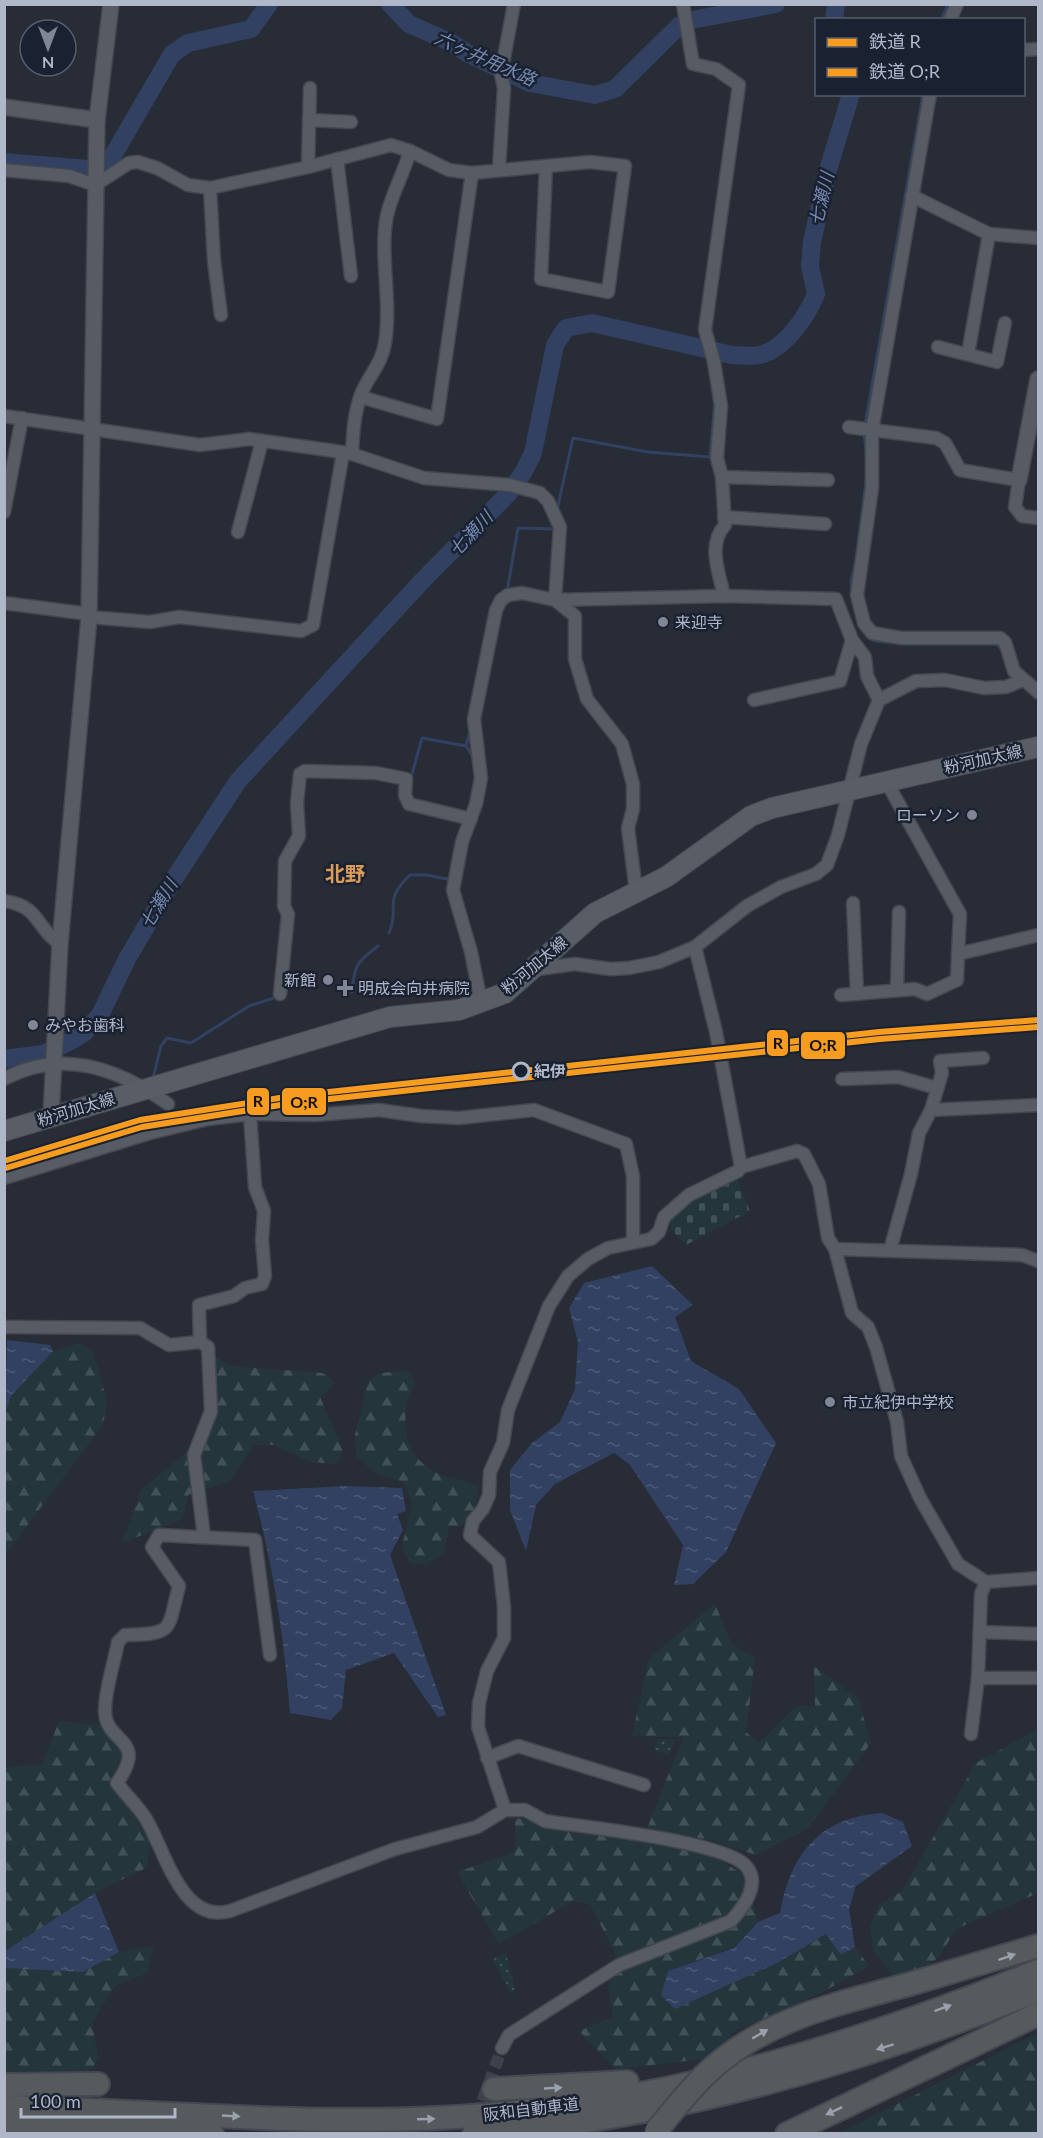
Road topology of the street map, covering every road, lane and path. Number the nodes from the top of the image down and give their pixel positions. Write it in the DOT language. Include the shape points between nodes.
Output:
graph roads {
  1 [pos="111,4"];
  2 [pos="514,4"];
  3 [pos="683,4"];
  4 [pos="957,4"];
  5 [pos="951,18"];
  6 [pos="310,88"];
  7 [pos="930,96"];
  8 [pos="4,107"];
  9 [pos="97,120"];
  10 [pos="309,120"];
  11 [pos="351,122"];
  12 [pos="410,151"];
  13 [pos="338,159"];
  14 [pos="498,162"];
  15 [pos="546,166"];
  16 [pos="308,167"];
  17 [pos="4,170"];
  18 [pos="471,173"];
  19 [pos="96,176"];
  20 [pos="210,188"];
  21 [pos="912,196"];
  22 [pos="989,234"];
  23 [pos="1038,238"];
  24 [pos="351,276"];
  25 [pos="221,315"];
  26 [pos="1005,323"];
  27 [pos="938,347"];
  28 [pos="969,354"];
  29 [pos="1038,379"];
  30 [pos="361,397"];
  31 [pos="4,416"];
  32 [pos="21,418"];
  33 [pos="849,427"];
  34 [pos="93,429"];
  35 [pos="869,430"];
  36 [pos="262,441"];
  37 [pos="347,454"];
  38 [pos="722,477"];
  39 [pos="828,480"];
  40 [pos="1019,480"];
  41 [pos="4,512"];
  42 [pos="724,517"];
  43 [pos="1038,518"];
  44 [pos="825,524"];
  45 [pos="238,532"];
  46 [pos="724,596"];
  47 [pos="555,600"];
  48 [pos="4,603"];
  49 [pos="89,616"];
  50 [pos="852,640"];
  51 [pos="1023,680"];
  52 [pos="1038,689"];
  53 [pos="754,700"];
  54 [pos="879,700"];
  55 [pos="1038,747"];
  56 [pos="886,781"];
  57 [pos="849,790"];
  58 [pos="471,819"];
  59 [pos="636,891"];
  60 [pos="4,901"];
  61 [pos="853,903"];
  62 [pos="899,912"];
  63 [pos="1038,935"];
  64 [pos="60,944"];
  65 [pos="695,947"];
  66 [pos="958,954"];
  67 [pos="531,970"];
  68 [pos="897,990"];
  69 [pos="280,994"];
  70 [pos="857,994"];
  71 [pos="841,995"];
  72 [pos="481,1002"];
  73 [pos="983,1058"];
  74 [pos="54,1060"];
  75 [pos="4,1079"];
  76 [pos="842,1079"];
  77 [pos="146,1088"];
  78 [pos="937,1088"];
  79 [pos="168,1104"];
  80 [pos="1038,1105"];
  81 [pos="931,1110"];
  82 [pos="250,1114"];
  83 [pos="51,1116"];
  84 [pos="4,1131"];
  85 [pos="741,1167"];
  86 [pos="4,1178"];
  87 [pos="633,1241"];
  88 [pos="835,1250"];
  89 [pos="890,1250"];
  90 [pos="1038,1262"];
  91 [pos="4,1327"];
  92 [pos="200,1342"];
  93 [pos="204,1537"];
  94 [pos="1038,1578"];
  95 [pos="986,1582"];
  96 [pos="980,1632"];
  97 [pos="1038,1634"];
  98 [pos="270,1655"];
  99 [pos="1038,1677"];
  100 [pos="978,1678"];
  101 [pos="971,1734"];
  102 [pos="487,1758"];
  103 [pos="644,1785"];
  104 [pos="506,1810"];
  105 [pos="1038,1946"];
  106 [pos="1038,1971"];
  107 [pos="1038,1990"];
  108 [pos="1038,2014"];
  109 [pos="908,2021"];
  110 [pos="502,2048"];
  111 [pos="98,2084"];
  112 [pos="4,2085"];
  113 [pos="494,2089"];
  114 [pos="4,2107"];
  115 [pos="640,2111"];
  116 [pos="4,2124"];
  117 [pos="654,2132"];
  118 [pos="212,2133"];
  119 [pos="474,2133"];
  120 [pos="535,2133"];
  121 [pos="787,2133"];
  1 -- 9 [label="street"];
  2 -- 14 [label="street" via="502,71"];
  3 -- 38 [label="street" via="693,63 716,69 739,85 706,319 721,406 717,458"];
  4 -- 5 [label="street"];
  6 -- 10 [label="street"];
  7 -- 21 [label="street"];
  8 -- 9 [label="street"];
  9 -- 19 [label="street"];
  10 -- 11 [label="street"];
  10 -- 16 [label="street"];
  12 -- 13 [label="street" via="391,145"];
  12 -- 18 [label="street" via="450,170"];
  12 -- 30 [label="street" via="387,215 386,343 381,362"];
  13 -- 16 [label="street"];
  13 -- 24 [label="street"];
  14 -- 15 [label="street"];
  14 -- 18 [label="street"];
  15 -- 15 [label="street" via="541,279 608,292 625,166 591,162"];
  16 -- 20 [label="street"];
  17 -- 19 [label="street"];
  18 -- 30 [label="street" via="437,419"];
  19 -- 20 [label="street" via="138,162 188,185"];
  19 -- 34 [label="street"];
  20 -- 25 [label="street"];
  21 -- 22 [label="street"];
  21 -- 35 [label="street"];
  22 -- 23 [label="street"];
  22 -- 28 [label="street"];
  26 -- 28 [label="street" via="998,362"];
  27 -- 28 [label="street"];
  29 -- 40 [label="street"];
  30 -- 37 [label="street"];
  31 -- 32 [label="street"];
  32 -- 34 [label="street"];
  32 -- 41 [label="street"];
  33 -- 35 [label="street"];
  34 -- 36 [label="street" via="200,445"];
  34 -- 49 [label="street"];
  35 -- 40 [label="street" via="936,438 945,443 960,470"];
  35 -- 51 [label="street" via="872,488 857,584 864,623 872,633 882,636 1000,638 1005,642 1014,671"];
  36 -- 37 [label="street"];
  36 -- 45 [label="street"];
  37 -- 47 [label="street" via="424,478 510,485 540,493 560,527"];
  37 -- 49 [label="street" via="313,625 301,631 179,618 150,622"];
  38 -- 39 [label="street"];
  38 -- 42 [label="street"];
  40 -- 43 [label="street" via="1015,507 1022,516"];
  42 -- 44 [label="street"];
  42 -- 46 [label="street" via="714,549"];
  46 -- 47 [label="street"];
  46 -- 50 [label="street" via="836,599"];
  47 -- 58 [label="street" via="522,593 508,595 496,610 474,719 481,778"];
  47 -- 59 [label="street" via="575,616 575,659 587,699 622,744 633,784 628,828"];
  48 -- 49 [label="street"];
  49 -- 64 [label="street"];
  50 -- 53 [label="street" via="840,681"];
  50 -- 54 [label="street" via="865,657 867,676"];
  51 -- 52 [label="street"];
  51 -- 54 [label="street" via="1006,687 984,688 945,680 916,681"];
  54 -- 57 [label="street" via="861,744"];
  55 -- 56 [label="main road, 粉河加太線"];
  56 -- 57 [label="main road, 粉河加太線"];
  56 -- 66 [label="street" via="960,914"];
  57 -- 59 [label="main road, 粉河加太線" via="751,816 695,858"];
  57 -- 65 [label="street" via="827,865 747,906"];
  58 -- 69 [label="street" via="409,804 406,779 376,774 300,774 299,836 285,861 284,906 288,914"];
  58 -- 72 [label="street" via="462,842 453,890"];
  59 -- 67 [label="main road, 粉河加太線" via="595,913"];
  60 -- 64 [label="street" via="21,903 37,915 51,939"];
  61 -- 70 [label="street"];
  62 -- 68 [label="street"];
  63 -- 66 [label="street"];
  64 -- 74 [label="street"];
  65 -- 67 [label="street" via="658,962 629,968 575,964"];
  65 -- 85 [label="street" via="716,1032"];
  66 -- 68 [label="street" via="957,980 927,994 915,989"];
  67 -- 72 [label="main road, 粉河加太線" via="505,993"];
  68 -- 70 [label="street"];
  70 -- 71 [label="street"];
  72 -- 77 [label="main road, 粉河加太線" via="459,1010 390,1017"];
  73 -- 78 [label="street" via="940,1061 942,1073"];
  74 -- 75 [label="street"];
  74 -- 77 [label="street" via="116,1072"];
  74 -- 83 [label="street"];
  76 -- 78 [label="street" via="898,1077"];
  77 -- 79 [label="street"];
  77 -- 83 [label="main road, 粉河加太線"];
  78 -- 81 [label="street"];
  80 -- 81 [label="street"];
  81 -- 89 [label="street" via="919,1133"];
  82 -- 86 [label="street" via="150,1133"];
  82 -- 87 [label="street" via="379,1110 459,1118 543,1111 626,1144 633,1176"];
  82 -- 92 [label="street" via="255,1187 264,1211 265,1276 262,1284 199,1305"];
  83 -- 84 [label="main road, 粉河加太線"];
  85 -- 87 [label="street" via="689,1195 664,1217 659,1232 651,1239"];
  85 -- 88 [label="street" via="796,1151 804,1154 819,1185 828,1238"];
  87 -- 102 [label="street" via="588,1259 568,1276 549,1306 508,1410 503,1443 490,1472 489,1495 473,1521 470,1535 499,1562 504,1607 504,1638 487,1671 479,1703 478,1726"];
  88 -- 89 [label="street"];
  88 -- 95 [label="street" via="852,1313 868,1327 876,1347 897,1422 901,1456 920,1498 958,1563"];
  89 -- 90 [label="street" via="1022,1255"];
  91 -- 92 [label="street" via="140,1328 169,1345"];
  92 -- 93 [label="street" via="208,1347 210,1412 194,1455"];
  93 -- 98 [label="street" via="255,1540"];
  93 -- 104 [label="street" via="159,1535 155,1541 152,1547 179,1586 168,1627 158,1635 125,1635 118,1642 105,1711 109,1726 128,1747 129,1759 117,1783 146,1818 168,1869 199,1907 230,1911 395,1849 477,1827"];
  94 -- 95 [label="street"];
  95 -- 96 [label="street" via="981,1594"];
  96 -- 97 [label="street"];
  96 -- 100 [label="street"];
  99 -- 100 [label="street"];
  100 -- 101 [label="street"];
  102 -- 103 [label="street" via="518,1746"];
  102 -- 104 [label="street"];
  104 -- 110 [label="street" via="525,1810 545,1821 706,1846 745,1865 752,1886 743,1908 732,1921 619,1965 509,2035"];
  117 -- 105 [label="highway, one-way, bridge" via="707,2073 764,2032 819,2009"];
  109 -- 106 [label="highway, 阪和自動車道, one-way"];
  107 -- 115 [label="highway, 阪和自動車道, one-way" via="908,2040 835,2063"];
  108 -- 121 [label="highway, one-way"];
  113 -- 109 [label="highway, one-way" via="580,2087 697,2074"];
  114 -- 109 [label="highway, 阪和自動車道, one-way" via="318,2120 497,2114 614,2099 683,2085"];
  111 -- 112 [label="highway"];
  115 -- 119 [label="highway, 阪和自動車道"];
  115 -- 120 [label="highway"];
  116 -- 118 [label="highway"];
}
